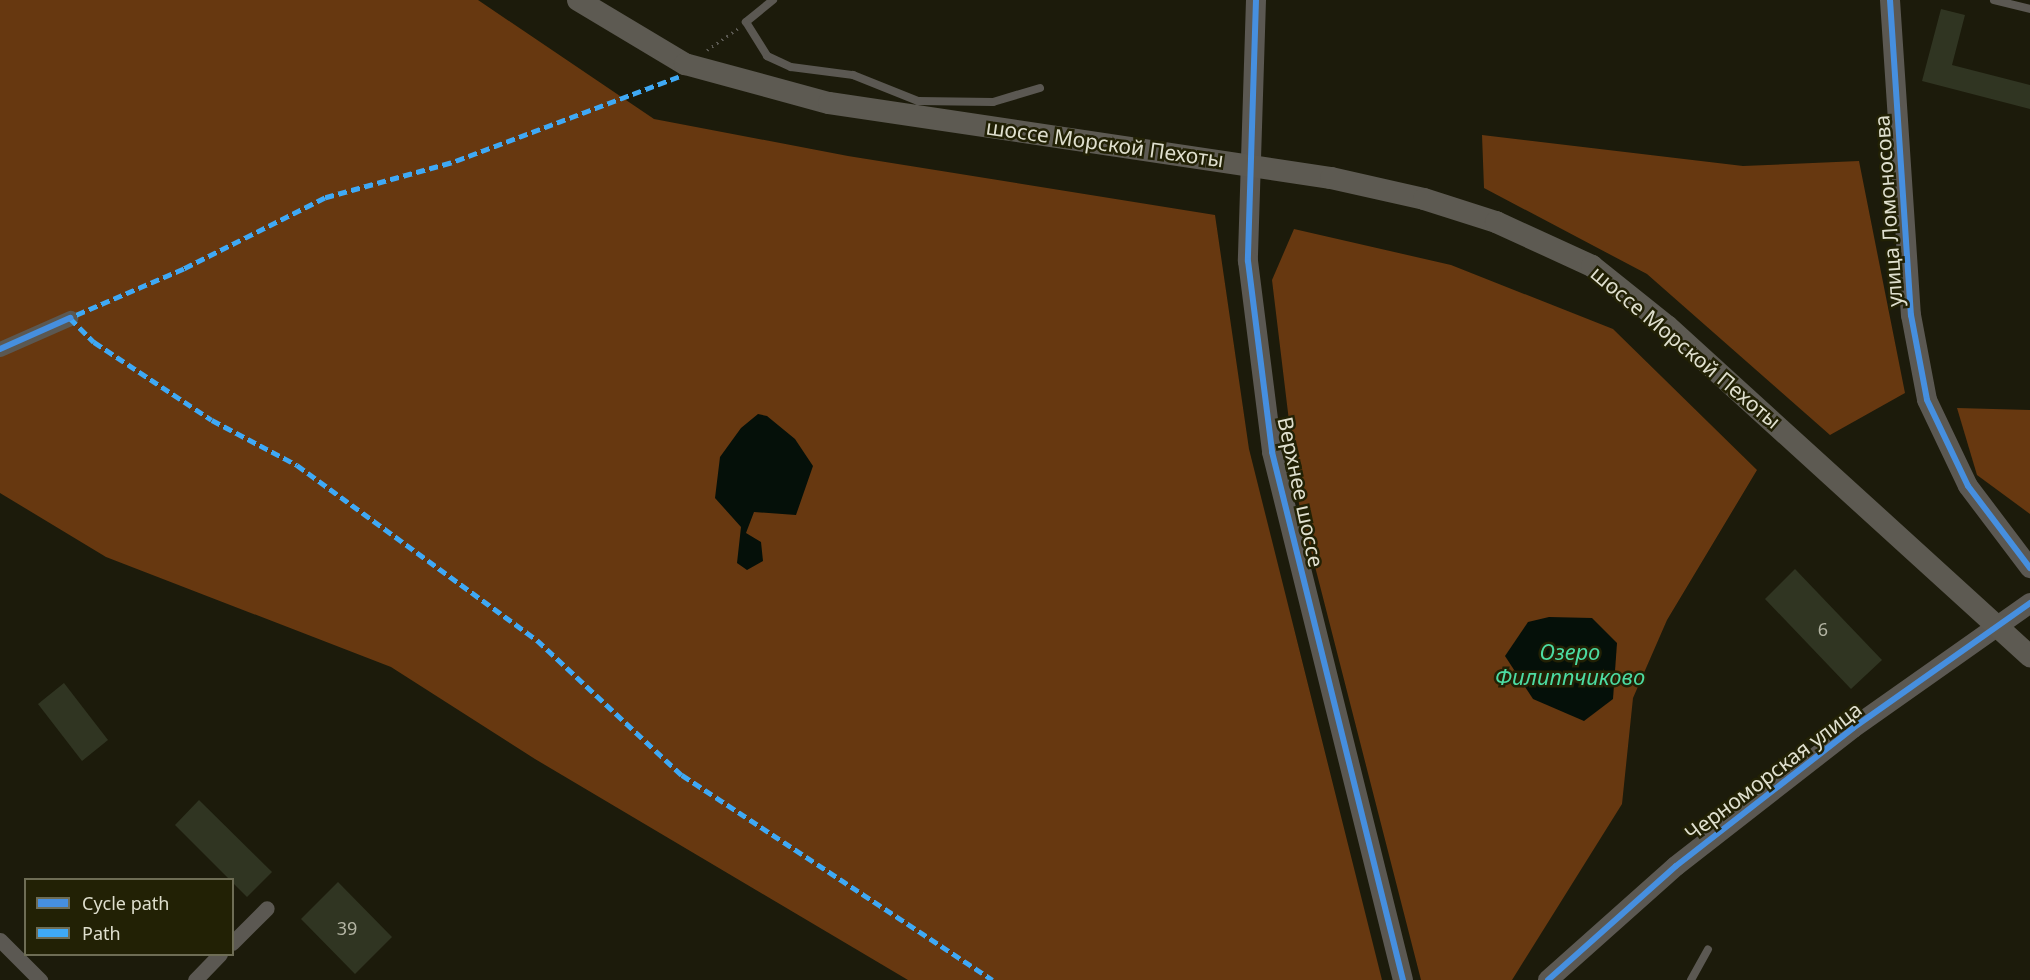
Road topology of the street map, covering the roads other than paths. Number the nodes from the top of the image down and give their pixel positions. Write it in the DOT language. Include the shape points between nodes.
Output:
graph roads {
  1 [pos="578,0"];
  2 [pos="773,0"];
  3 [pos="1256,0"];
  4 [pos="1890,0"];
  5 [pos="1994,0"];
  6 [pos="2030,9"];
  7 [pos="1040,88"];
  8 [pos="1253,164"];
  9 [pos="70,318"];
  10 [pos="0,349"];
  11 [pos="2030,568"];
  12 [pos="2030,603"];
  13 [pos="2000,627"];
  14 [pos="2030,656"];
  15 [pos="267,908"];
  16 [pos="0,940"];
  17 [pos="234,941"];
  18 [pos="1708,949"];
  19 [pos="218,956"];
  20 [pos="40,980"];
  21 [pos="195,980"];
  22 [pos="1403,980"];
  23 [pos="1548,980"];
  24 [pos="1691,980"];
  1 -- 8 [label="main road, шоссе Морской Пехоты" via="685,64 771,89 829,103"];
  2 -- 7 [label="lane" via="746,22 766,56 791,67 853,75 918,100 993,102"];
  3 -- 8 [label="street, Верхнее шоссе"];
  4 -- 11 [label="street, улица Ломоносова" via="1911,315 1927,400 1968,486"];
  5 -- 6 [label="lane"];
  8 -- 13 [label="main road, шоссе Морской Пехоты" via="1424,199 1496,222 1592,266 1773,420"];
  8 -- 22 [label="street, Верхнее шоссе" via="1248,261 1272,452"];
  9 -- 10 [label="street"];
  12 -- 13 [label="street, Черноморская улица"];
  13 -- 14 [label="main road, шоссе Морской Пехоты"];
  13 -- 23 [label="street, Черноморская улица" via="1853,728 1676,866"];
  15 -- 17 [label="street"];
  16 -- 20 [label="street"];
  18 -- 24 [label="lane"];
  19 -- 21 [label="street"];
}
